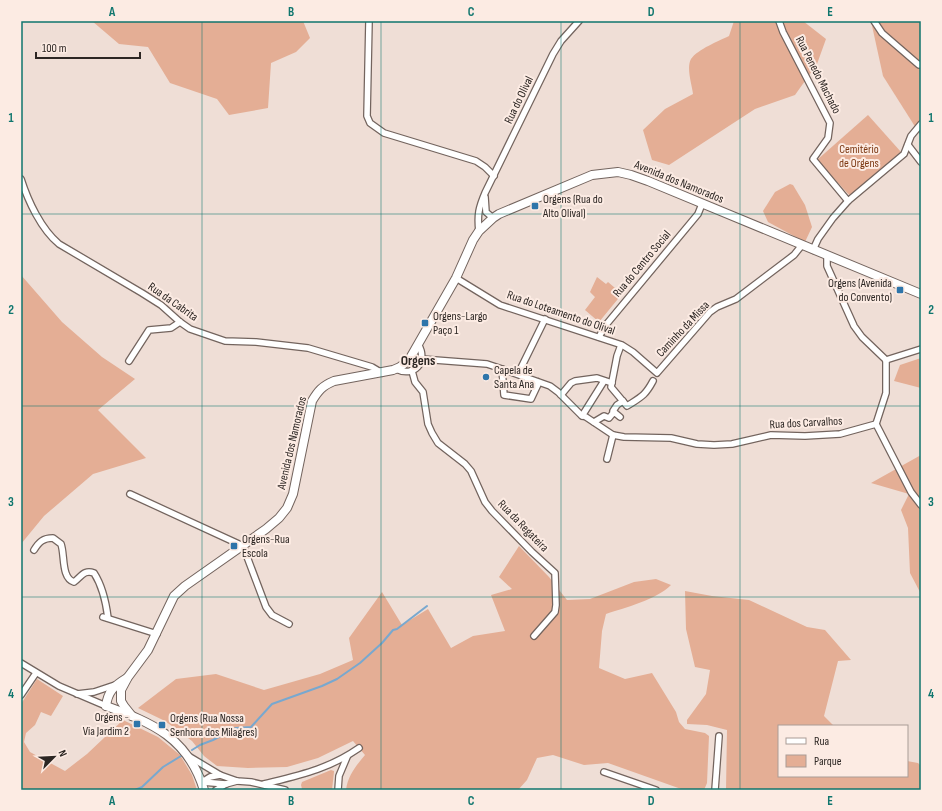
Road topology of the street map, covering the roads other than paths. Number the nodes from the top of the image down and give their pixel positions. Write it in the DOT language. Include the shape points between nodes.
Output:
graph roads {
  1 [pos="369,21"];
  2 [pos="579,21"];
  3 [pos="779,21"];
  4 [pos="874,21"];
  5 [pos="921,64"];
  6 [pos="921,124"];
  7 [pos="908,145"];
  8 [pos="921,162"];
  9 [pos="494,176"];
  10 [pos="21,179"];
  11 [pos="486,193"];
  12 [pos="848,201"];
  13 [pos="702,204"];
  14 [pos="493,218"];
  15 [pos="479,231"];
  16 [pos="802,245"];
  17 [pos="813,250"];
  18 [pos="827,256"];
  19 [pos="456,278"];
  20 [pos="921,294"];
  21 [pos="545,320"];
  22 [pos="180,322"];
  23 [pos="599,337"];
  24 [pos="418,344"];
  25 [pos="621,345"];
  26 [pos="921,349"];
  27 [pos="422,359"];
  28 [pos="886,360"];
  29 [pos="129,361"];
  30 [pos="396,369"];
  31 [pos="502,369"];
  32 [pos="412,371"];
  33 [pos="382,373"];
  34 [pos="657,373"];
  35 [pos="518,374"];
  36 [pos="604,381"];
  37 [pos="653,381"];
  38 [pos="539,382"];
  39 [pos="612,383"];
  40 [pos="561,395"];
  41 [pos="622,399"];
  42 [pos="614,412"];
  43 [pos="582,416"];
  44 [pos="620,417"];
  45 [pos="594,422"];
  46 [pos="876,424"];
  47 [pos="613,435"];
  48 [pos="607,459"];
  49 [pos="130,494"];
  50 [pos="921,505"];
  51 [pos="243,546"];
  52 [pos="34,550"];
  53 [pos="289,624"];
  54 [pos="157,634"];
  55 [pos="534,636"];
  56 [pos="21,663"];
  57 [pos="36,673"];
  58 [pos="128,677"];
  59 [pos="116,685"];
  60 [pos="76,694"];
  61 [pos="21,695"];
  62 [pos="120,695"];
  63 [pos="106,706"];
  64 [pos="132,716"];
  65 [pos="719,736"];
  66 [pos="359,748"];
  67 [pos="190,757"];
  68 [pos="347,757"];
  69 [pos="604,772"];
  70 [pos="220,775"];
  71 [pos="237,781"];
  72 [pos="202,782"];
  73 [pos="226,784"];
  74 [pos="264,784"];
  75 [pos="204,790"];
  76 [pos="216,790"];
  77 [pos="285,790"];
  78 [pos="338,790"];
  79 [pos="656,790"];
  80 [pos="715,790"];
  1 -- 9 [label="street" via="367,116 370,123 384,133 476,161"];
  2 -- 9 [label="street, Rua do Olival" via="553,54"];
  3 -- 12 [label="street, Rua Penedo Machado" via="830,123 828,138 813,159"];
  4 -- 5 [label="street" via="882,33 919,65"];
  6 -- 7 [label="street" via="911,136"];
  7 -- 8 [label="street"];
  7 -- 12 [label="street" via="904,154"];
  9 -- 11 [label="street, Rua do Olival"];
  10 -- 22 [label="street, Rua da Cabrita" via="29,201 51,237 161,305"];
  11 -- 14 [label="street, Rua do Olival" via="486,212"];
  11 -- 15 [label="street, Rua do Olival" via="479,208"];
  12 -- 17 [label="street" via="833,218"];
  13 -- 14 [label="street, Avenida dos Namorados" via="637,177 618,172 592,175"];
  13 -- 16 [label="street, Avenida dos Namorados"];
  13 -- 23 [label="street, Rua do Centro Social" via="698,214 605,326"];
  14 -- 15 [label="street, Avenida dos Namorados"];
  15 -- 19 [label="street, Avenida dos Namorados"];
  16 -- 17 [label="street, Avenida dos Namorados"];
  16 -- 34 [label="street, Caminho da Missa" via="794,255 736,299 710,312"];
  17 -- 18 [label="street, Avenida dos Namorados"];
  18 -- 20 [label="street, Avenida dos Namorados"];
  18 -- 28 [label="street" via="827,266 854,326"];
  19 -- 21 [label="street, Rua do Loteamento do Olival" via="500,305"];
  19 -- 24 [label="street, Avenida dos Namorados"];
  21 -- 23 [label="street, Rua do Loteamento do Olival"];
  21 -- 35 [label="street"];
  22 -- 29 [label="street" via="165,330 149,330"];
  22 -- 33 [label="street, Rua da Cabrita" via="225,341 308,348 372,367"];
  23 -- 25 [label="street, Rua do Loteamento do Olival"];
  24 -- 27 [label="street"];
  24 -- 30 [label="street, Avenida dos Namorados" via="409,360"];
  25 -- 34 [label="street, Rua do Loteamento do Olival"];
  25 -- 39 [label="street"];
  26 -- 28 [label="street"];
  27 -- 31 [label="street" via="487,364"];
  27 -- 32 [label="street"];
  28 -- 46 [label="street" via="886,393"];
  30 -- 32 [label="street"];
  30 -- 33 [label="street, Avenida dos Namorados"];
  31 -- 35 [label="street"];
  31 -- 38 [label="street" via="504,395 531,399"];
  32 -- 55 [label="street, Rua da Regateira" via="415,382 422,392 428,424 438,443 465,464 492,511 555,573 555,612"];
  33 -- 51 [label="street, Avenida dos Namorados" via="334,382 319,390 312,401 293,494 287,508 280,518"];
  35 -- 38 [label="street"];
  36 -- 39 [label="street"];
  36 -- 40 [label="street" via="597,378 572,382"];
  36 -- 43 [label="street"];
  37 -- 41 [label="street" via="642,397 627,406"];
  38 -- 40 [label="street" via="550,386"];
  39 -- 41 [label="street" via="611,387"];
  40 -- 43 [label="street"];
  41 -- 42 [label="street"];
  42 -- 44 [label="street"];
  42 -- 45 [label="street" via="609,418 604,416"];
  43 -- 45 [label="street"];
  45 -- 47 [label="street"];
  46 -- 47 [label="street, Rua dos Carvalhos" via="840,434 771,435 732,444 714,445 671,438"];
  46 -- 50 [label="street" via="911,492"];
  47 -- 48 [label="street"];
  49 -- 51 [label="street"];
  51 -- 53 [label="street" via="266,606 272,615"];
  51 -- 54 [label="street, Avenida dos Namorados" via="174,596"];
  52 -- 54 [label="street" via="44,539 53,538 61,544 65,571 70,581 74,582 84,572 94,573 106,603 106,618"];
  54 -- 58 [label="street, Avenida dos Namorados"];
  56 -- 57 [label="street"];
  57 -- 60 [label="street"];
  57 -- 61 [label="street"];
  58 -- 59 [label="street"];
  58 -- 62 [label="street"];
  59 -- 60 [label="street"];
  59 -- 63 [label="street" via="107,697"];
  60 -- 63 [label="street"];
  62 -- 63 [label="street"];
  62 -- 64 [label="street" via="121,701"];
  63 -- 64 [label="street"];
  64 -- 67 [label="street" via="164,732"];
  65 -- 80 [label="street"];
  66 -- 68 [label="street"];
  67 -- 70 [label="street"];
  67 -- 72 [label="street"];
  68 -- 74 [label="street" via="321,769"];
  68 -- 78 [label="street" via="339,776"];
  69 -- 79 [label="street"];
  70 -- 71 [label="street"];
  70 -- 72 [label="street"];
  71 -- 73 [label="street"];
  71 -- 74 [label="street"];
  72 -- 73 [label="street"];
  72 -- 75 [label="street"];
  73 -- 76 [label="street"];
  74 -- 77 [label="street"];
}
